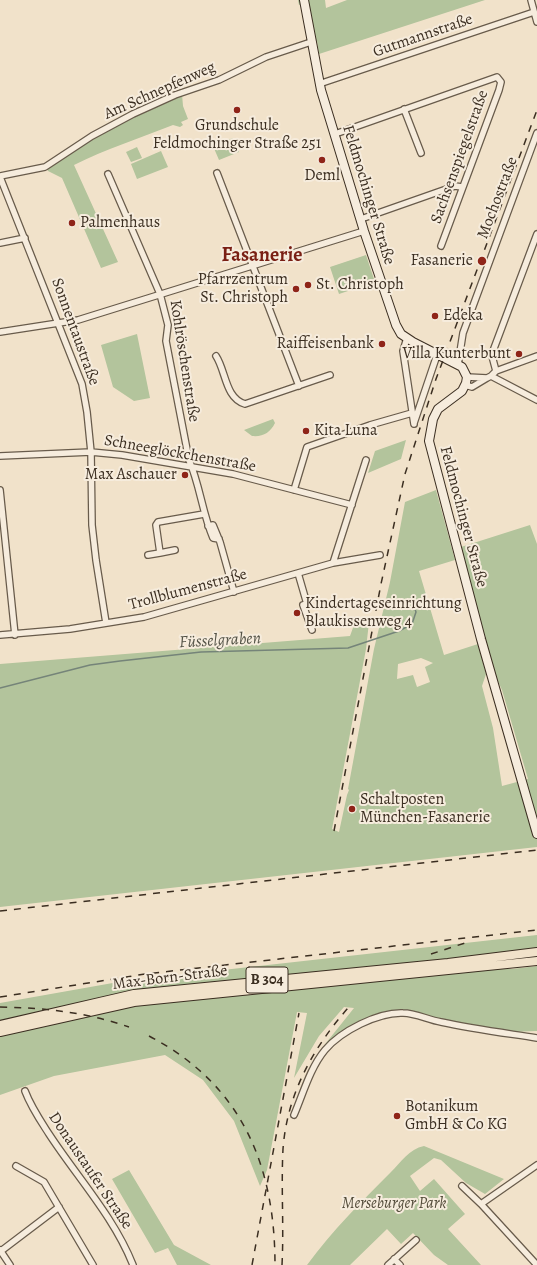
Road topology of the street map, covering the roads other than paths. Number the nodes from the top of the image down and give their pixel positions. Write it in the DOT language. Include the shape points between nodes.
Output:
graph roads {
  1 [pos="304,0"];
  2 [pos="532,0"];
  3 [pos="534,12"];
  4 [pos="537,22"];
  5 [pos="311,42"];
  6 [pos="319,84"];
  7 [pos="404,109"];
  8 [pos="537,133"];
  9 [pos="335,134"];
  10 [pos="421,153"];
  11 [pos="108,174"];
  12 [pos="217,174"];
  13 [pos="0,176"];
  14 [pos="462,187"];
  15 [pos="361,219"];
  16 [pos="364,231"];
  17 [pos="537,234"];
  18 [pos="25,238"];
  19 [pos="0,243"];
  20 [pos="441,246"];
  21 [pos="253,265"];
  22 [pos="160,294"];
  23 [pos="59,324"];
  24 [pos="0,332"];
  25 [pos="407,338"];
  26 [pos="437,355"];
  27 [pos="216,356"];
  28 [pos="537,356"];
  29 [pos="458,365"];
  30 [pos="496,371"];
  31 [pos="330,376"];
  32 [pos="489,377"];
  33 [pos="466,381"];
  34 [pos="299,386"];
  35 [pos="537,400"];
  36 [pos="412,413"];
  37 [pos="91,452"];
  38 [pos="0,456"];
  39 [pos="366,460"];
  40 [pos="191,466"];
  41 [pos="0,490"];
  42 [pos="294,490"];
  43 [pos="352,505"];
  44 [pos="204,514"];
  45 [pos="175,550"];
  46 [pos="160,553"];
  47 [pos="148,555"];
  48 [pos="380,556"];
  49 [pos="333,563"];
  50 [pos="298,573"];
  51 [pos="234,592"];
  52 [pos="106,623"];
  53 [pos="312,630"];
  54 [pos="0,635"];
  55 [pos="15,635"];
  56 [pos="537,834"];
  57 [pos="537,952"];
  58 [pos="537,961"];
  59 [pos="0,1024"];
  60 [pos="0,1032"];
  61 [pos="537,1038"];
  62 [pos="25,1091"];
  63 [pos="294,1115"];
  64 [pos="537,1165"];
  65 [pos="16,1166"];
  66 [pos="462,1186"];
  67 [pos="481,1204"];
  68 [pos="59,1207"];
  69 [pos="416,1240"];
  70 [pos="1,1254"];
  71 [pos="394,1259"];
  72 [pos="537,1264"];
  73 [pos="10,1265"];
  74 [pos="93,1265"];
  75 [pos="133,1265"];
  76 [pos="388,1265"];
  77 [pos="400,1265"];
  1 -- 5 [label="main road, Feldmochinger Straße"];
  2 -- 3 [label="street"];
  3 -- 4 [label="street"];
  3 -- 6 [label="street, Gutmannstraße"];
  5 -- 6 [label="main road, Feldmochinger Straße"];
  5 -- 13 [label="street, Am Schnepfenweg" via="266,58 219,80 174,95 133,114 92,136 45,167"];
  6 -- 9 [label="main road, Feldmochinger Straße"];
  7 -- 9 [label="street"];
  7 -- 10 [label="street"];
  7 -- 14 [label="street, Sachsenspiegelstraße" via="497,77 501,82"];
  8 -- 29 [label="street, Mochostraße" via="463,333"];
  9 -- 15 [label="main road, Feldmochinger Straße"];
  11 -- 22 [label="street, Kohlröschenstraße"];
  12 -- 21 [label="street"];
  13 -- 18 [label="street, Sonnentaustraße"];
  14 -- 15 [label="street" via="455,186"];
  14 -- 20 [label="street, Sachsenspiegelstraße"];
  15 -- 16 [label="main road, Feldmochinger Straße"];
  16 -- 21 [label="street"];
  16 -- 25 [label="main road, Feldmochinger Straße" via="396,325"];
  17 -- 30 [label="street" via="493,351"];
  18 -- 19 [label="street"];
  18 -- 23 [label="street, Sonnentaustraße"];
  21 -- 22 [label="street"];
  21 -- 34 [label="street"];
  22 -- 23 [label="street" via="104,313"];
  22 -- 40 [label="street, Kohlröschenstraße" via="168,325 166,341 173,380"];
  23 -- 24 [label="street"];
  23 -- 37 [label="street, Sonnentaustraße" via="82,384"];
  25 -- 26 [label="main road, Feldmochinger Straße"];
  25 -- 36 [label="street" via="403,351"];
  26 -- 29 [label="main road, Feldmochinger Straße"];
  26 -- 36 [label="street" via="414,424"];
  27 -- 34 [label="street" via="232,396 237,402 253,402"];
  28 -- 30 [label="street"];
  29 -- 33 [label="main road, Feldmochinger Straße" via="464,369"];
  30 -- 32 [label="street"];
  31 -- 34 [label="street"];
  32 -- 33 [label="street"];
  32 -- 33 [label="street" via="472,387"];
  32 -- 35 [label="street"];
  33 -- 56 [label="main road, Feldmochinger Straße" via="461,392 438,409 433,419 429,441 481,639"];
  36 -- 42 [label="street" via="307,447"];
  37 -- 38 [label="street, Schneeglöckchenstraße"];
  37 -- 40 [label="street, Schneeglöckchenstraße"];
  37 -- 52 [label="street, Sonnentaustraße" via="92,525"];
  39 -- 43 [label="street"];
  40 -- 42 [label="street, Schneeglöckchenstraße"];
  40 -- 44 [label="street, Kohlröschenstraße" via="196,475"];
  41 -- 55 [label="street"];
  42 -- 43 [label="street, Schneeglöckchenstraße"];
  43 -- 49 [label="street"];
  44 -- 46 [label="street" via="158,522 156,525"];
  44 -- 51 [label="street, Kohlröschenstraße" via="213,538 219,539"];
  45 -- 46 [label="street"];
  46 -- 47 [label="street"];
  48 -- 49 [label="street, Trollblumenstraße"];
  49 -- 50 [label="street, Trollblumenstraße"];
  50 -- 51 [label="street, Trollblumenstraße"];
  50 -- 53 [label="street"];
  51 -- 52 [label="street, Trollblumenstraße" via="144,617"];
  52 -- 55 [label="street, Trollblumenstraße"];
  54 -- 55 [label="street, Trollblumenstraße"];
  57 -- 59 [label="main road, Max-Born-Straße / B 304" via="134,994"];
  58 -- 60 [label="main road, Max-Born-Straße / B 304" via="134,1002"];
  61 -- 63 [label="street" via="455,1025 402,1013 372,1020 354,1028 325,1050 315,1066"];
  62 -- 75 [label="street, Donaustaufer Straße" via="30,1105 120,1238"];
  64 -- 67 [label="street"];
  65 -- 68 [label="street" via="44,1182"];
  66 -- 67 [label="street"];
  67 -- 72 [label="street"];
  68 -- 70 [label="street"];
  68 -- 74 [label="street"];
  69 -- 71 [label="street"];
  70 -- 73 [label="street"];
  71 -- 76 [label="street"];
  71 -- 77 [label="street"];
}
